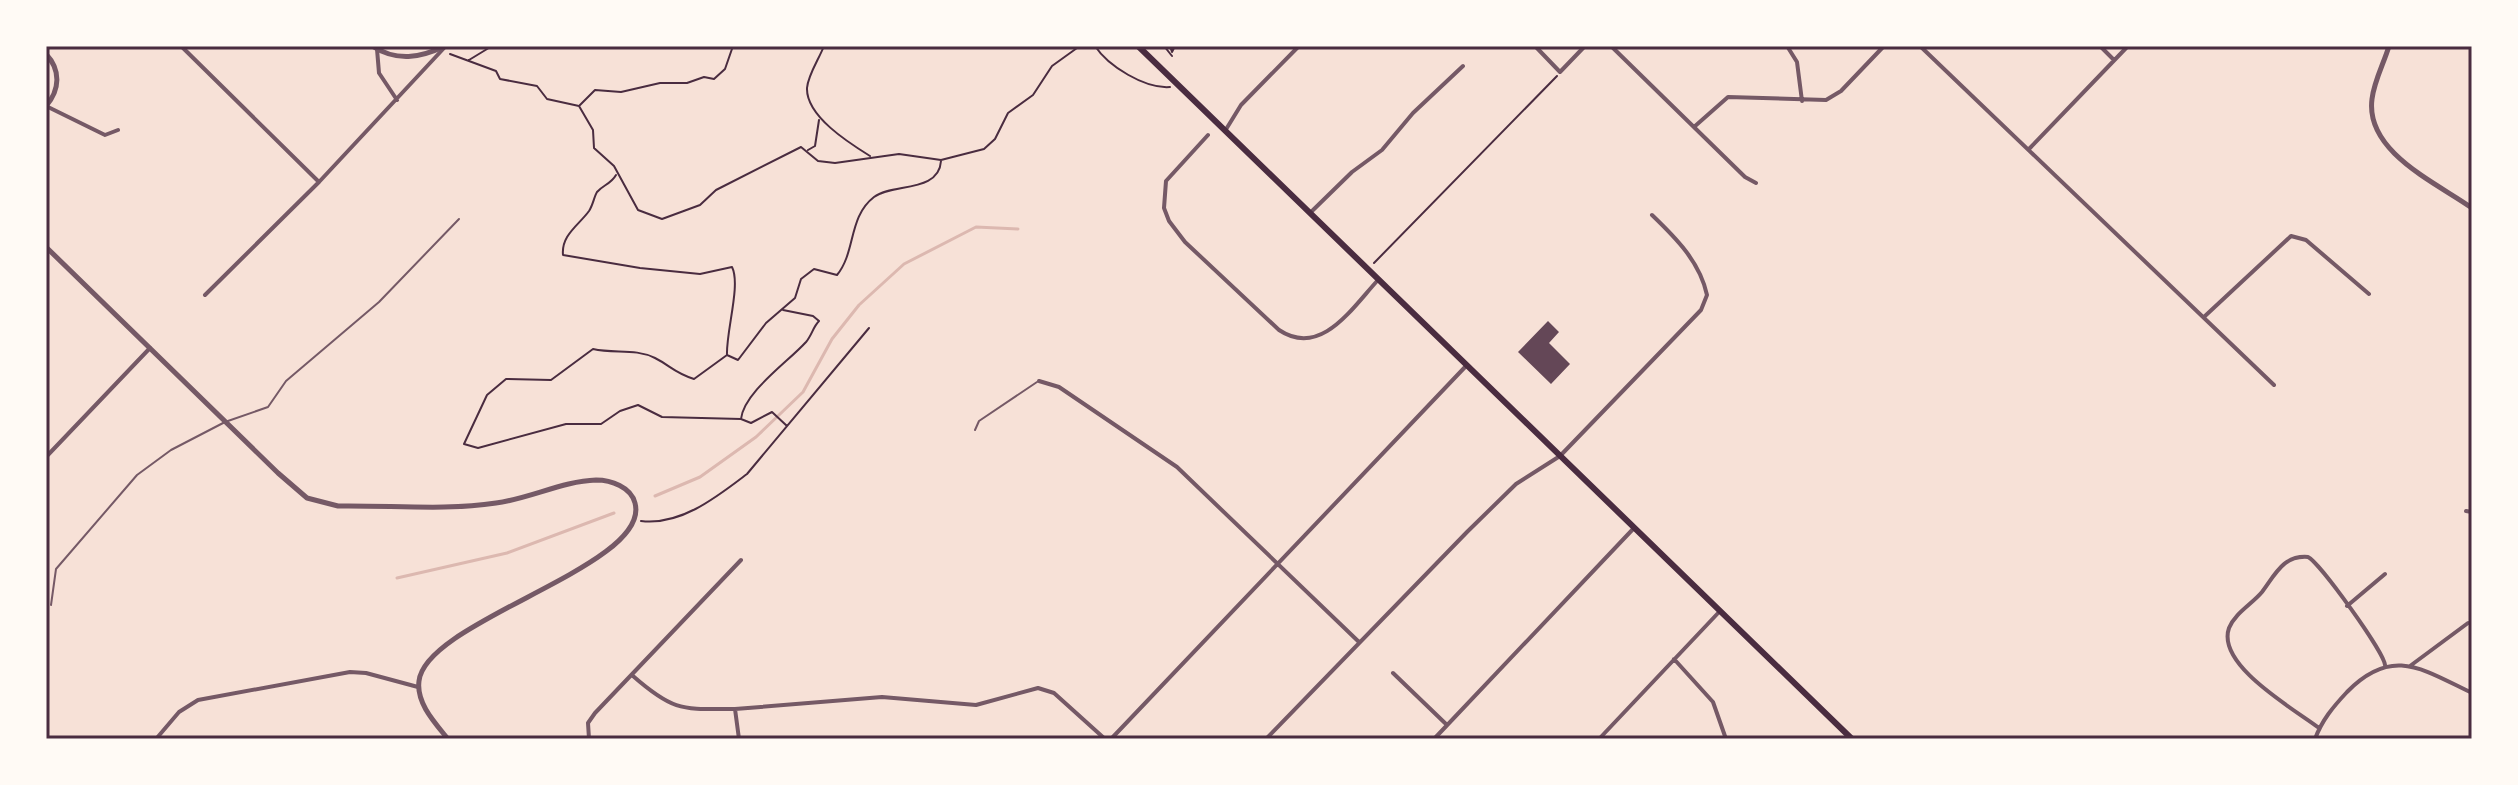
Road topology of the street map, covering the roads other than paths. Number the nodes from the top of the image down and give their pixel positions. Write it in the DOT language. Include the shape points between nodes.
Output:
graph roads {
  1 [pos="181,46"];
  2 [pos="445,46"];
  3 [pos="1138,46"];
  4 [pos="1299,46"];
  5 [pos="1535,46"];
  6 [pos="1585,46"];
  7 [pos="1611,46"];
  8 [pos="1787,46"];
  9 [pos="1884,46"];
  10 [pos="1920,46"];
  11 [pos="2100,46"];
  12 [pos="2128,46"];
  13 [pos="2389,46"];
  14 [pos="374,48"];
  15 [pos="46,54"];
  16 [pos="2114,60"];
  17 [pos="1463,66"];
  18 [pos="397,100"];
  19 [pos="1802,101"];
  20 [pos="46,106"];
  21 [pos="1694,127"];
  22 [pos="118,130"];
  23 [pos="1225,131"];
  24 [pos="1208,135"];
  25 [pos="2029,149"];
  26 [pos="319,182"];
  27 [pos="1756,183"];
  28 [pos="2472,208"];
  29 [pos="1310,213"];
  30 [pos="1652,215"];
  31 [pos="459,219"];
  32 [pos="46,247"];
  33 [pos="1378,280"];
  34 [pos="2369,294"];
  35 [pos="205,295"];
  36 [pos="2205,316"];
  37 [pos="150,348"];
  38 [pos="1466,366"];
  39 [pos="1039,381"];
  40 [pos="2274,385"];
  41 [pos="225,422"];
  42 [pos="975,430"];
  43 [pos="1560,456"];
  44 [pos="46,457"];
  45 [pos="1634,528"];
  46 [pos="741,560"];
  47 [pos="1278,564"];
  48 [pos="2385,574"];
  49 [pos="51,605"];
  50 [pos="2346,606"];
  51 [pos="1720,611"];
  52 [pos="2468,623"];
  53 [pos="1359,642"];
  54 [pos="1674,659"];
  55 [pos="2385,665"];
  56 [pos="2410,666"];
  57 [pos="1393,673"];
  58 [pos="633,676"];
  59 [pos="418,687"];
  60 [pos="2472,693"];
  61 [pos="735,709"];
  62 [pos="1447,725"];
  63 [pos="2319,728"];
  64 [pos="156,739"];
  65 [pos="448,739"];
  66 [pos="589,739"];
  67 [pos="739,739"];
  68 [pos="1108,739"];
  69 [pos="1266,739"];
  70 [pos="1434,739"];
  71 [pos="1599,739"];
  72 [pos="1726,739"];
  73 [pos="1852,739"];
  74 [pos="2315,739"];
  1 -- 26 [label="street"];
  2 -- 14 [label="street" via="405,58"];
  2 -- 18 [label="street"];
  3 -- 23 [label="main road"];
  4 -- 23 [label="street" via="1241,105"];
  5 -- 6 [label="street" via="1560,72"];
  7 -- 21 [label="street"];
  8 -- 19 [label="street" via="1797,62"];
  9 -- 19 [label="street" via="1841,91 1826,100"];
  10 -- 25 [label="street"];
  11 -- 16 [label="street"];
  12 -- 16 [label="street"];
  13 -- 28 [label="street" via="2372,99 2381,136 2398,155"];
  14 -- 18 [label="street" via="379,73"];
  15 -- 20 [label="street" via="58,83"];
  16 -- 25 [label="street"];
  17 -- 29 [label="street" via="1382,150"];
  18 -- 26 [label="street"];
  19 -- 21 [label="street" via="1728,97"];
  20 -- 22 [label="street" via="105,135"];
  21 -- 27 [label="street"];
  23 -- 29 [label="main road"];
  24 -- 33 [label="street" via="1166,181 1164,208 1185,242 1279,330 1309,340 1325,334"];
  25 -- 36 [label="street"];
  26 -- 35 [label="street"];
  29 -- 33 [label="main road"];
  30 -- 43 [label="street" via="1690,257 1706,290 1706,302"];
  31 -- 41 [label="lane" via="379,302 286,381 268,407"];
  32 -- 37 [label="street"];
  33 -- 38 [label="main road"];
  34 -- 36 [label="street" via="2306,240 2291,236"];
  36 -- 40 [label="street"];
  37 -- 41 [label="street"];
  37 -- 44 [label="street"];
  38 -- 43 [label="main road"];
  38 -- 47 [label="street"];
  39 -- 42 [label="lane" via="979,421"];
  39 -- 47 [label="street" via="1059,387 1177,467"];
  41 -- 49 [label="lane" via="137,475 56,569"];
  41 -- 59 [label="street" via="292,486 326,505 491,504 593,480 618,484 630,494 636,507 618,542 436,653 422,669"];
  43 -- 45 [label="main road"];
  43 -- 53 [label="street" via="1516,484"];
  45 -- 51 [label="main road"];
  45 -- 62 [label="street"];
  46 -- 58 [label="street"];
  47 -- 53 [label="street"];
  47 -- 68 [label="street"];
  48 -- 50 [label="street"];
  50 -- 55 [label="street" via="2378,645"];
  50 -- 63 [label="street" via="2320,565 2308,557 2293,558 2228,632 2231,653 2249,676"];
  51 -- 54 [label="street"];
  51 -- 73 [label="main road"];
  52 -- 56 [label="street"];
  53 -- 69 [label="street"];
  54 -- 71 [label="street"];
  54 -- 72 [label="street" via="1713,702"];
  55 -- 56 [label="street"];
  55 -- 63 [label="street" via="2362,677"];
  56 -- 60 [label="street"];
  57 -- 62 [label="street"];
  58 -- 61 [label="street" via="667,705"];
  58 -- 66 [label="street" via="591,718"];
  59 -- 64 [label="street" via="350,672 207,698 179,712"];
  59 -- 65 [label="street"];
  61 -- 67 [label="street"];
  61 -- 68 [label="street" via="882,697 976,705 1038,688 1054,693"];
  62 -- 70 [label="street"];
  63 -- 74 [label="street"];
}
